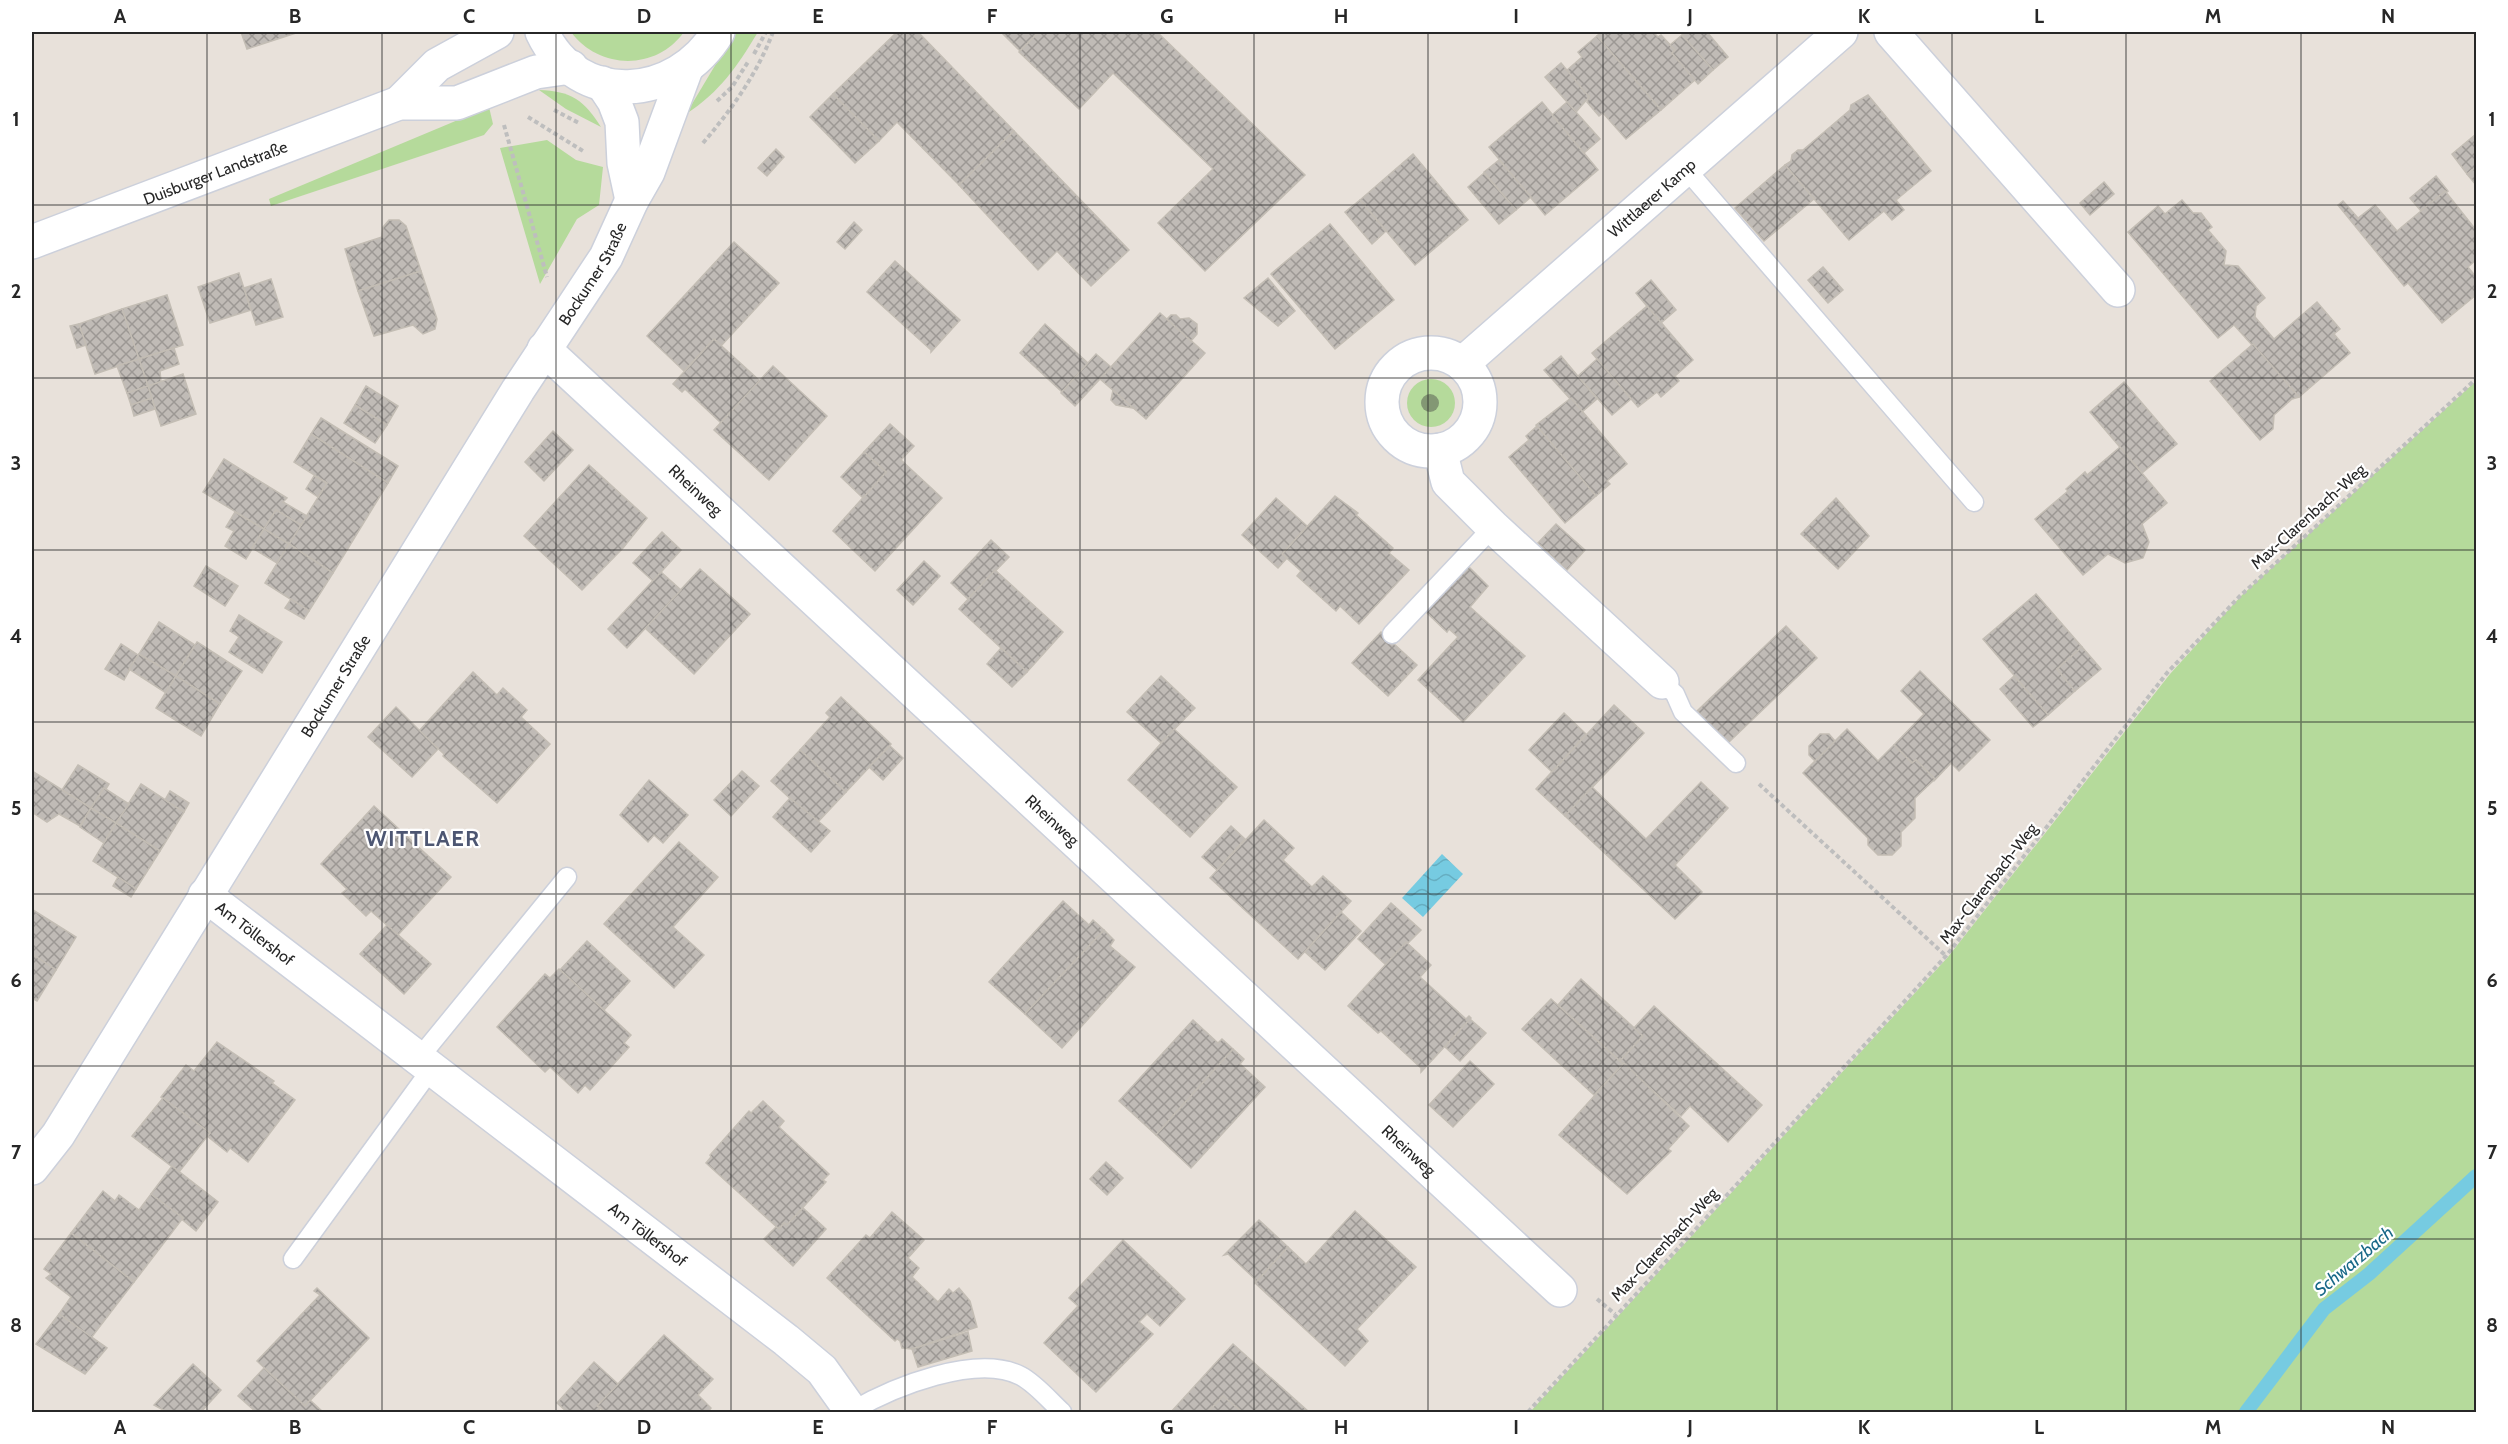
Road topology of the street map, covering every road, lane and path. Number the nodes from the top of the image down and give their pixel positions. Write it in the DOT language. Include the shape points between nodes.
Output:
graph roads {
  1 [pos="497,32"];
  2 [pos="542,32"];
  3 [pos="718,32"];
  4 [pos="768,32"];
  5 [pos="773,32"];
  6 [pos="1841,32"];
  7 [pos="1891,32"];
  8 [pos="764,38"];
  9 [pos="571,67"];
  10 [pos="686,69"];
  11 [pos="602,83"];
  12 [pos="493,87"];
  13 [pos="399,103"];
  14 [pos="636,167"];
  15 [pos="1685,168"];
  16 [pos="32,242"];
  17 [pos="2118,290"];
  18 [pos="552,338"];
  19 [pos="1462,364"];
  20 [pos="2476,379"];
  21 [pos="1440,450"];
  22 [pos="1974,502"];
  23 [pos="1493,527"];
  24 [pos="1392,634"];
  25 [pos="1662,682"];
  26 [pos="1736,763"];
  27 [pos="567,877"];
  28 [pos="205,895"];
  29 [pos="1946,956"];
  30 [pos="425,1063"];
  31 [pos="32,1168"];
  32 [pos="293,1259"];
  33 [pos="1560,1290"];
  34 [pos="1603,1304"];
  35 [pos="1615,1314"];
  36 [pos="852,1412"];
  37 [pos="1062,1413"];
  38 [pos="1527,1413"];
  1 -- 13 [label="street, Duisburger Landstraße" via="437,64"];
  2 -- 9 [label="street"];
  3 -- 10 [label="street"];
  4 -- 8 [label="path"];
  5 -- 14 [label="path" via="761,64 732,108 684,165"];
  6 -- 15 [label="street, Wittlaerer Kamp"];
  7 -- 17 [label="street"];
  9 -- 11 [label="street"];
  9 -- 12 [label="street, Duisburger Landstraße" via="536,72"];
  10 -- 11 [label="street" via="637,87"];
  10 -- 14 [label="street"];
  11 -- 14 [label="street, Bockumer Straße" via="614,101"];
  12 -- 13 [label="street, Duisburger Landstraße" via="458,103"];
  12 -- 14 [label="path" via="535,123 572,145"];
  12 -- 18 [label="path"];
  13 -- 16 [label="street, Duisburger Landstraße"];
  14 -- 18 [label="street, Bockumer Straße" via="632,200 606,257"];
  15 -- 19 [label="street, Wittlaerer Kamp"];
  15 -- 22 [label="lane"];
  18 -- 28 [label="street, Bockumer Straße"];
  18 -- 33 [label="street, Rheinweg"];
  19 -- 21 [label="street" via="1478,391 1476,422 1455,445"];
  19 -- 21 [label="street" via="1432,353 1415,356 1400,363 1383,390 1381,406 1395,436 1424,451"];
  20 -- 29 [label="path, Max-Clarenbach-Weg" via="2240,596 2167,673"];
  21 -- 23 [label="street" via="1448,482"];
  23 -- 24 [label="lane"];
  23 -- 25 [label="street"];
  25 -- 26 [label="lane" via="1675,694 1683,712"];
  26 -- 29 [label="path"];
  27 -- 30 [label="lane"];
  28 -- 30 [label="street, Am Töllershof"];
  28 -- 31 [label="street, Bockumer Straße" via="58,1135"];
  29 -- 35 [label="path, Max-Clarenbach-Weg"];
  30 -- 32 [label="lane"];
  30 -- 36 [label="street, Am Töllershof" via="786,1340 822,1370"];
  34 -- 35 [label="path"];
  35 -- 38 [label="path, Max-Clarenbach-Weg"];
  36 -- 37 [label="lane, Am Töllershof" via="880,1394 983,1366 1001,1367 1023,1377"];
}
